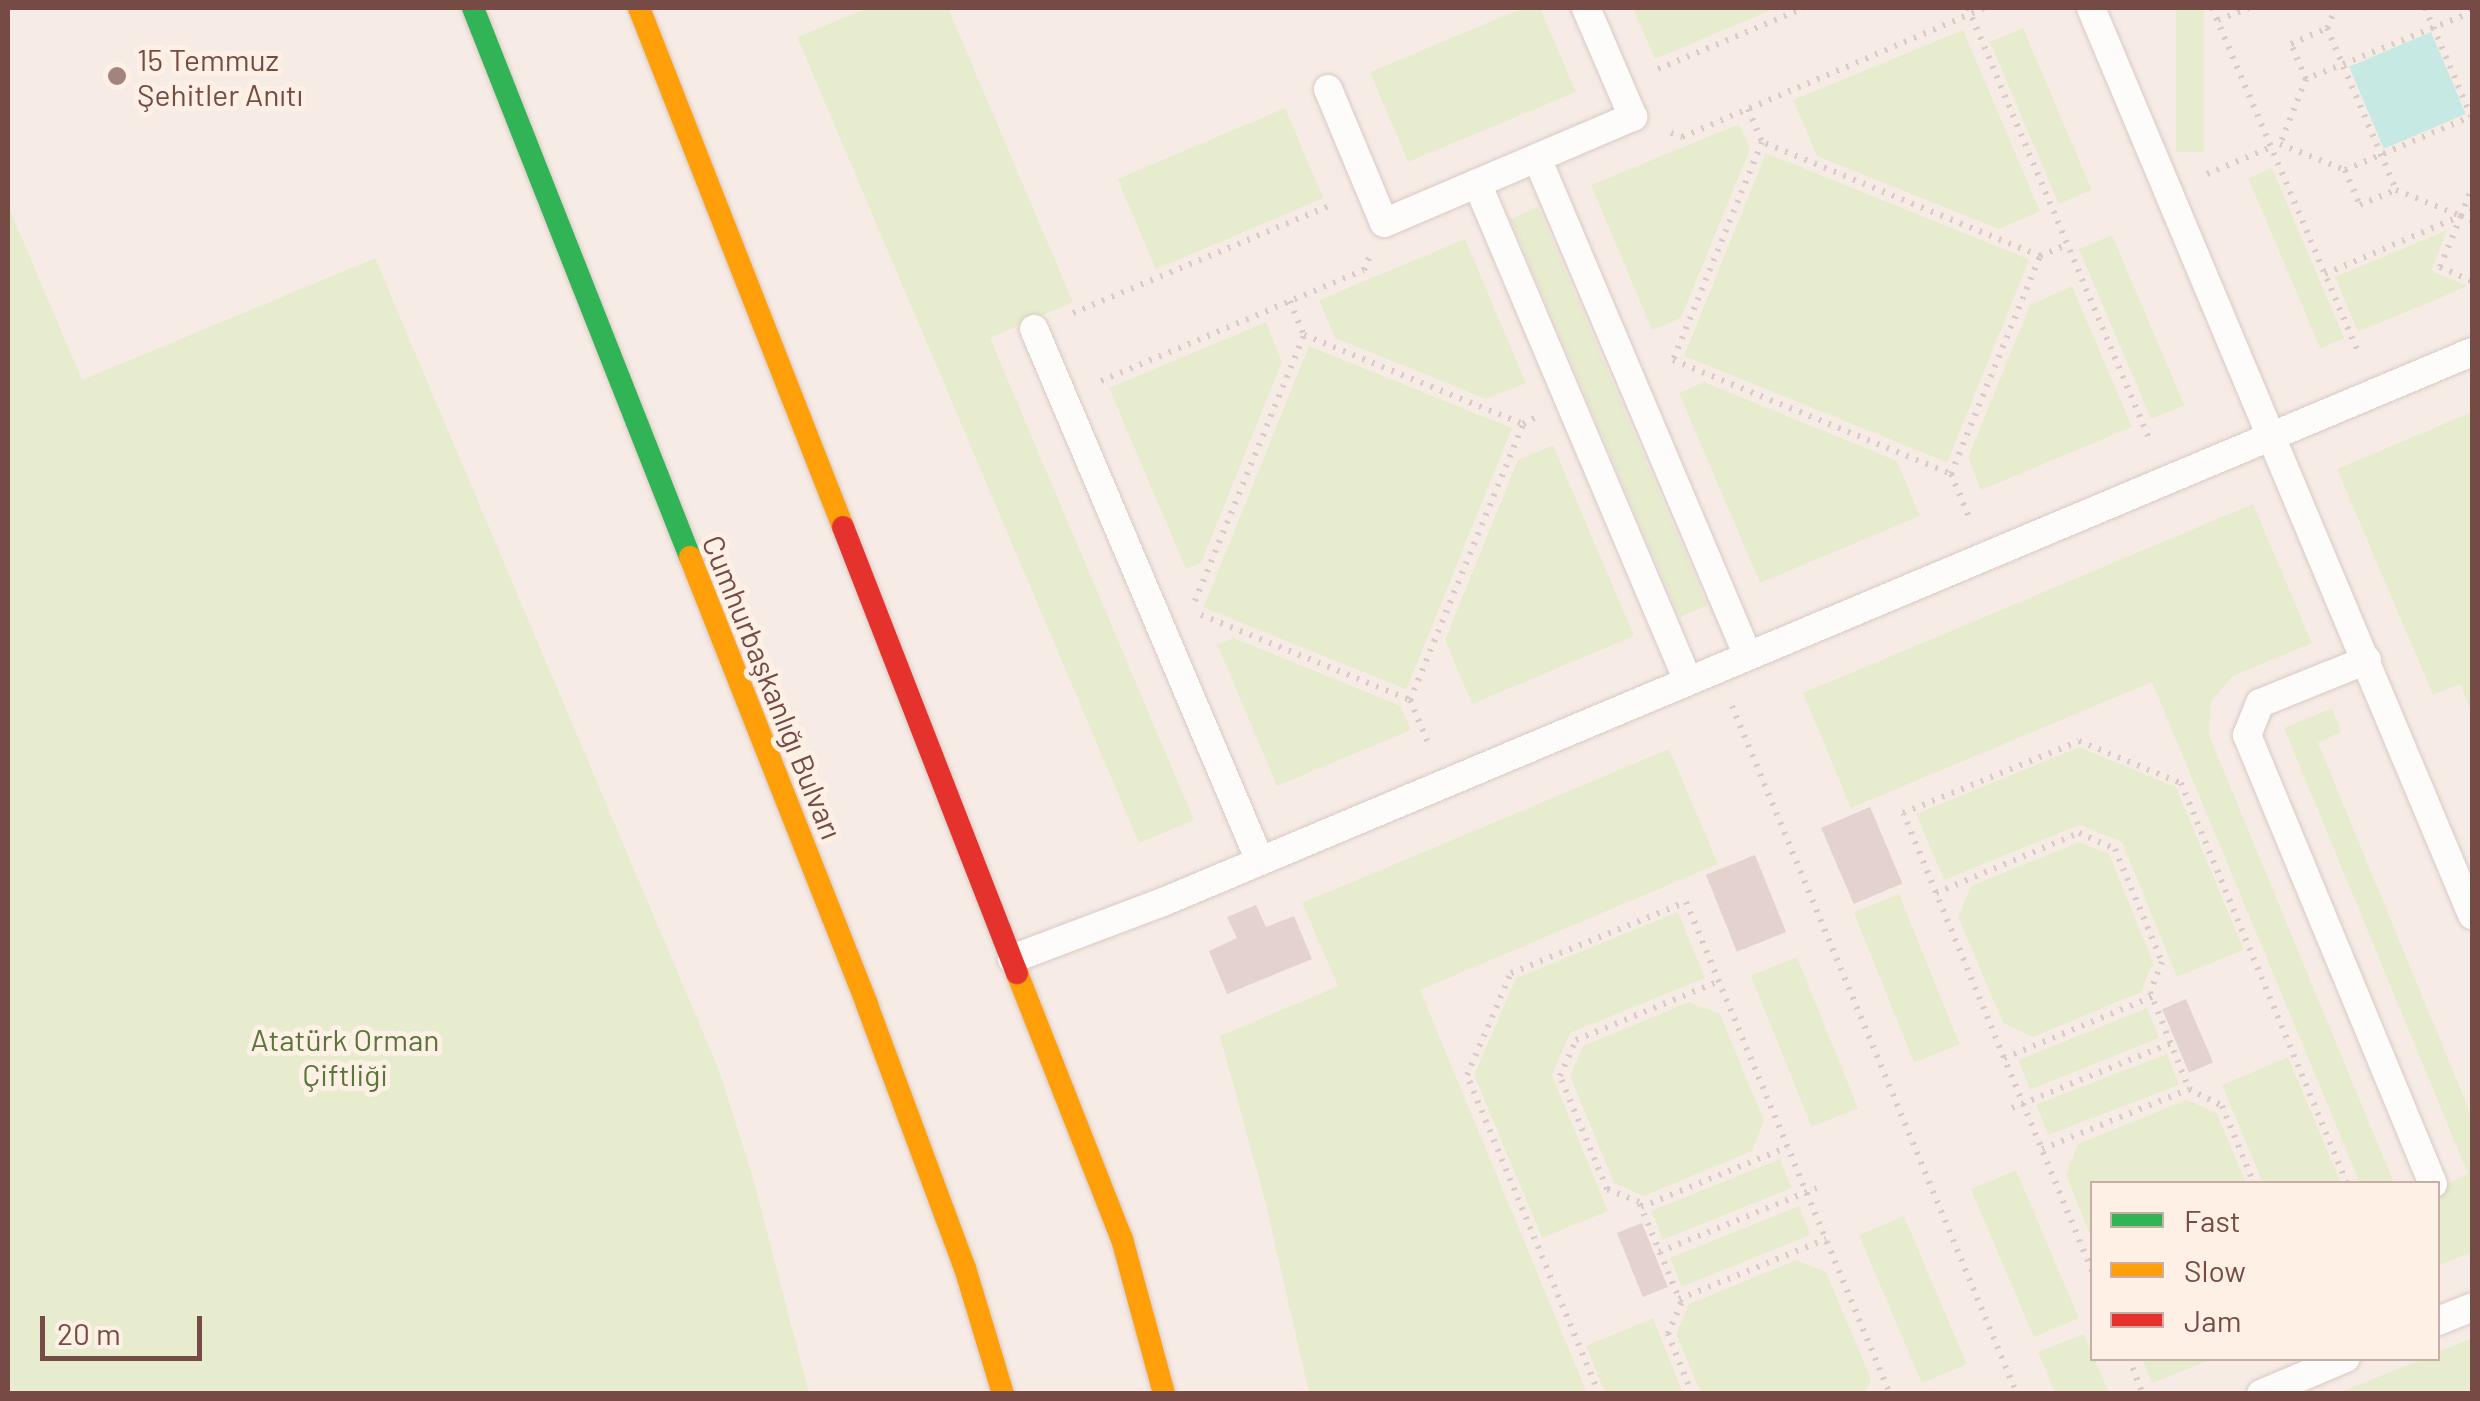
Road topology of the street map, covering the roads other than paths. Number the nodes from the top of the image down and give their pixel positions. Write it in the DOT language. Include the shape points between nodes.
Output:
graph roads {
  1 [pos="474,8"];
  2 [pos="639,8"];
  3 [pos="1586,8"];
  4 [pos="2091,8"];
  5 [pos="1328,89"];
  6 [pos="1537,158"];
  7 [pos="1477,184"];
  8 [pos="1034,329"];
  9 [pos="2472,352"];
  10 [pos="2272,435"];
  11 [pos="1748,656"];
  12 [pos="2367,660"];
  13 [pos="1688,682"];
  14 [pos="1260,861"];
  15 [pos="2472,914"];
  16 [pos="1012,959"];
  17 [pos="2432,1181"];
  18 [pos="2472,1307"];
  19 [pos="2440,1320"];
  20 [pos="2339,1361"];
  21 [pos="1002,1394"];
  22 [pos="1164,1394"];
  23 [pos="2261,1394"];
  1 -- 21 [label="main road, Cumhurbaşkanlığı Bulvarı" via="867,1006 965,1268"];
  2 -- 16 [label="main road"];
  3 -- 6 [label="lane" via="1633,117"];
  4 -- 10 [label="lane"];
  5 -- 7 [label="lane" via="1384,223"];
  6 -- 7 [label="lane"];
  6 -- 11 [label="lane"];
  7 -- 13 [label="lane"];
  8 -- 14 [label="lane"];
  9 -- 10 [label="lane"];
  10 -- 11 [label="lane"];
  10 -- 12 [label="lane"];
  11 -- 13 [label="lane"];
  12 -- 15 [label="lane"];
  12 -- 17 [label="lane" via="2260,703 2247,735"];
  13 -- 14 [label="lane"];
  14 -- 16 [label="lane"];
  16 -- 22 [label="main road" via="1122,1239"];
  18 -- 19 [label="lane"];
  20 -- 23 [label="lane"];
}
